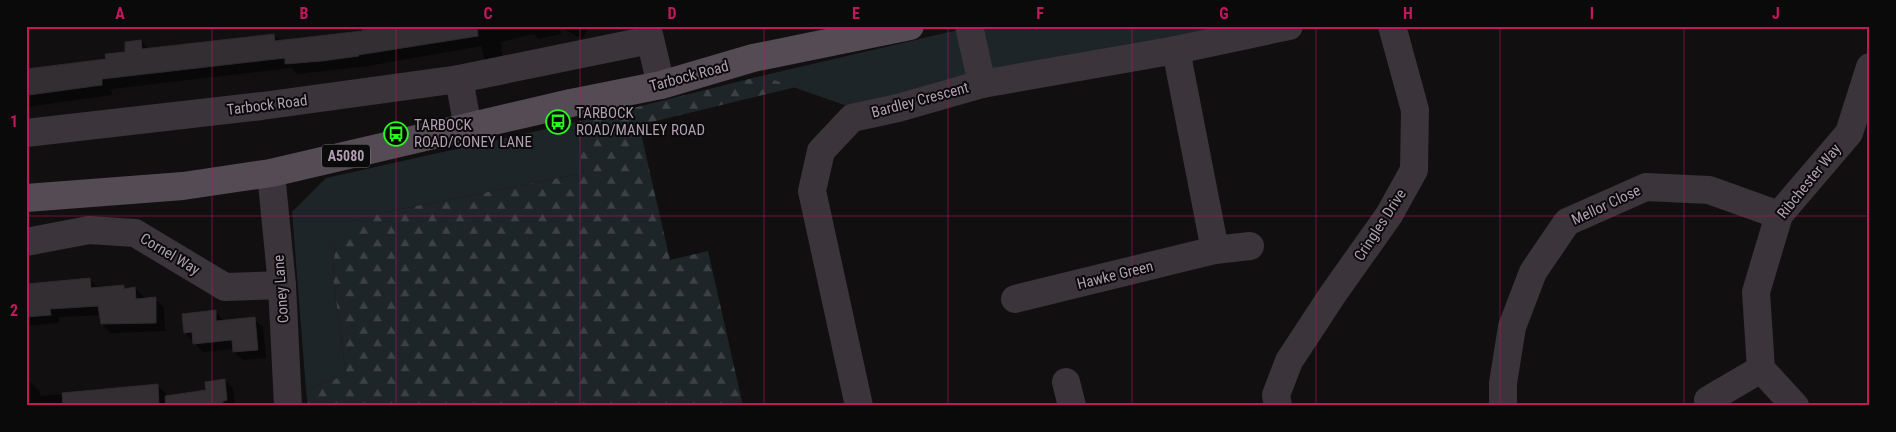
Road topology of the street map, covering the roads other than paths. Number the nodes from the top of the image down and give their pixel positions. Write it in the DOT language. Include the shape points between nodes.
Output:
graph roads {
  1 [pos="910,26"];
  2 [pos="969,26"];
  3 [pos="1289,26"];
  4 [pos="1392,26"];
  5 [pos="649,33"];
  6 [pos="1176,50"];
  7 [pos="1870,66"];
  8 [pos="459,79"];
  9 [pos="982,84"];
  10 [pos="661,85"];
  11 [pos="468,128"];
  12 [pos="26,133"];
  13 [pos="1859,137"];
  14 [pos="271,173"];
  15 [pos="26,198"];
  16 [pos="1778,215"];
  17 [pos="26,242"];
  18 [pos="1250,246"];
  19 [pos="1215,250"];
  20 [pos="282,285"];
  21 [pos="1015,299"];
  22 [pos="1761,369"];
  23 [pos="1708,400"];
  24 [pos="288,406"];
  25 [pos="859,406"];
  26 [pos="1278,406"];
  27 [pos="1503,406"];
  28 [pos="1794,406"];
  1 -- 10 [label="main road, Tarbock Road / A5080" via="753,58"];
  2 -- 9 [label="street"];
  3 -- 6 [label="street, Bardley Crescent"];
  4 -- 26 [label="street, Cringles Drive" via="1415,110 1414,170 1389,215 1289,361 1276,395"];
  5 -- 8 [label="street, Tarbock Road"];
  5 -- 10 [label="street"];
  6 -- 9 [label="street, Bardley Crescent"];
  6 -- 19 [label="street"];
  7 -- 13 [label="street, Ribchester Way"];
  8 -- 11 [label="street"];
  8 -- 12 [label="street, Tarbock Road"];
  9 -- 25 [label="street, Bardley Crescent" via="852,118 821,151 812,191"];
  10 -- 11 [label="main road, Tarbock Road / A5080"];
  11 -- 14 [label="main road, Tarbock Road / A5080"];
  13 -- 16 [label="street, Ribchester Way"];
  14 -- 15 [label="main road, Tarbock Road / A5080" via="183,186"];
  14 -- 20 [label="street, Coney Lane"];
  16 -- 22 [label="street, Ribchester Way" via="1756,292"];
  16 -- 27 [label="street, Mellor Close" via="1708,190 1646,187 1567,222 1533,272 1512,328 1503,383"];
  17 -- 20 [label="street, Cornel Way" via="89,230 135,233 226,287"];
  18 -- 19 [label="street, Hawke Green"];
  19 -- 21 [label="street, Hawke Green"];
  20 -- 24 [label="street, Coney Lane"];
  22 -- 23 [label="street"];
  22 -- 28 [label="street"];
}
